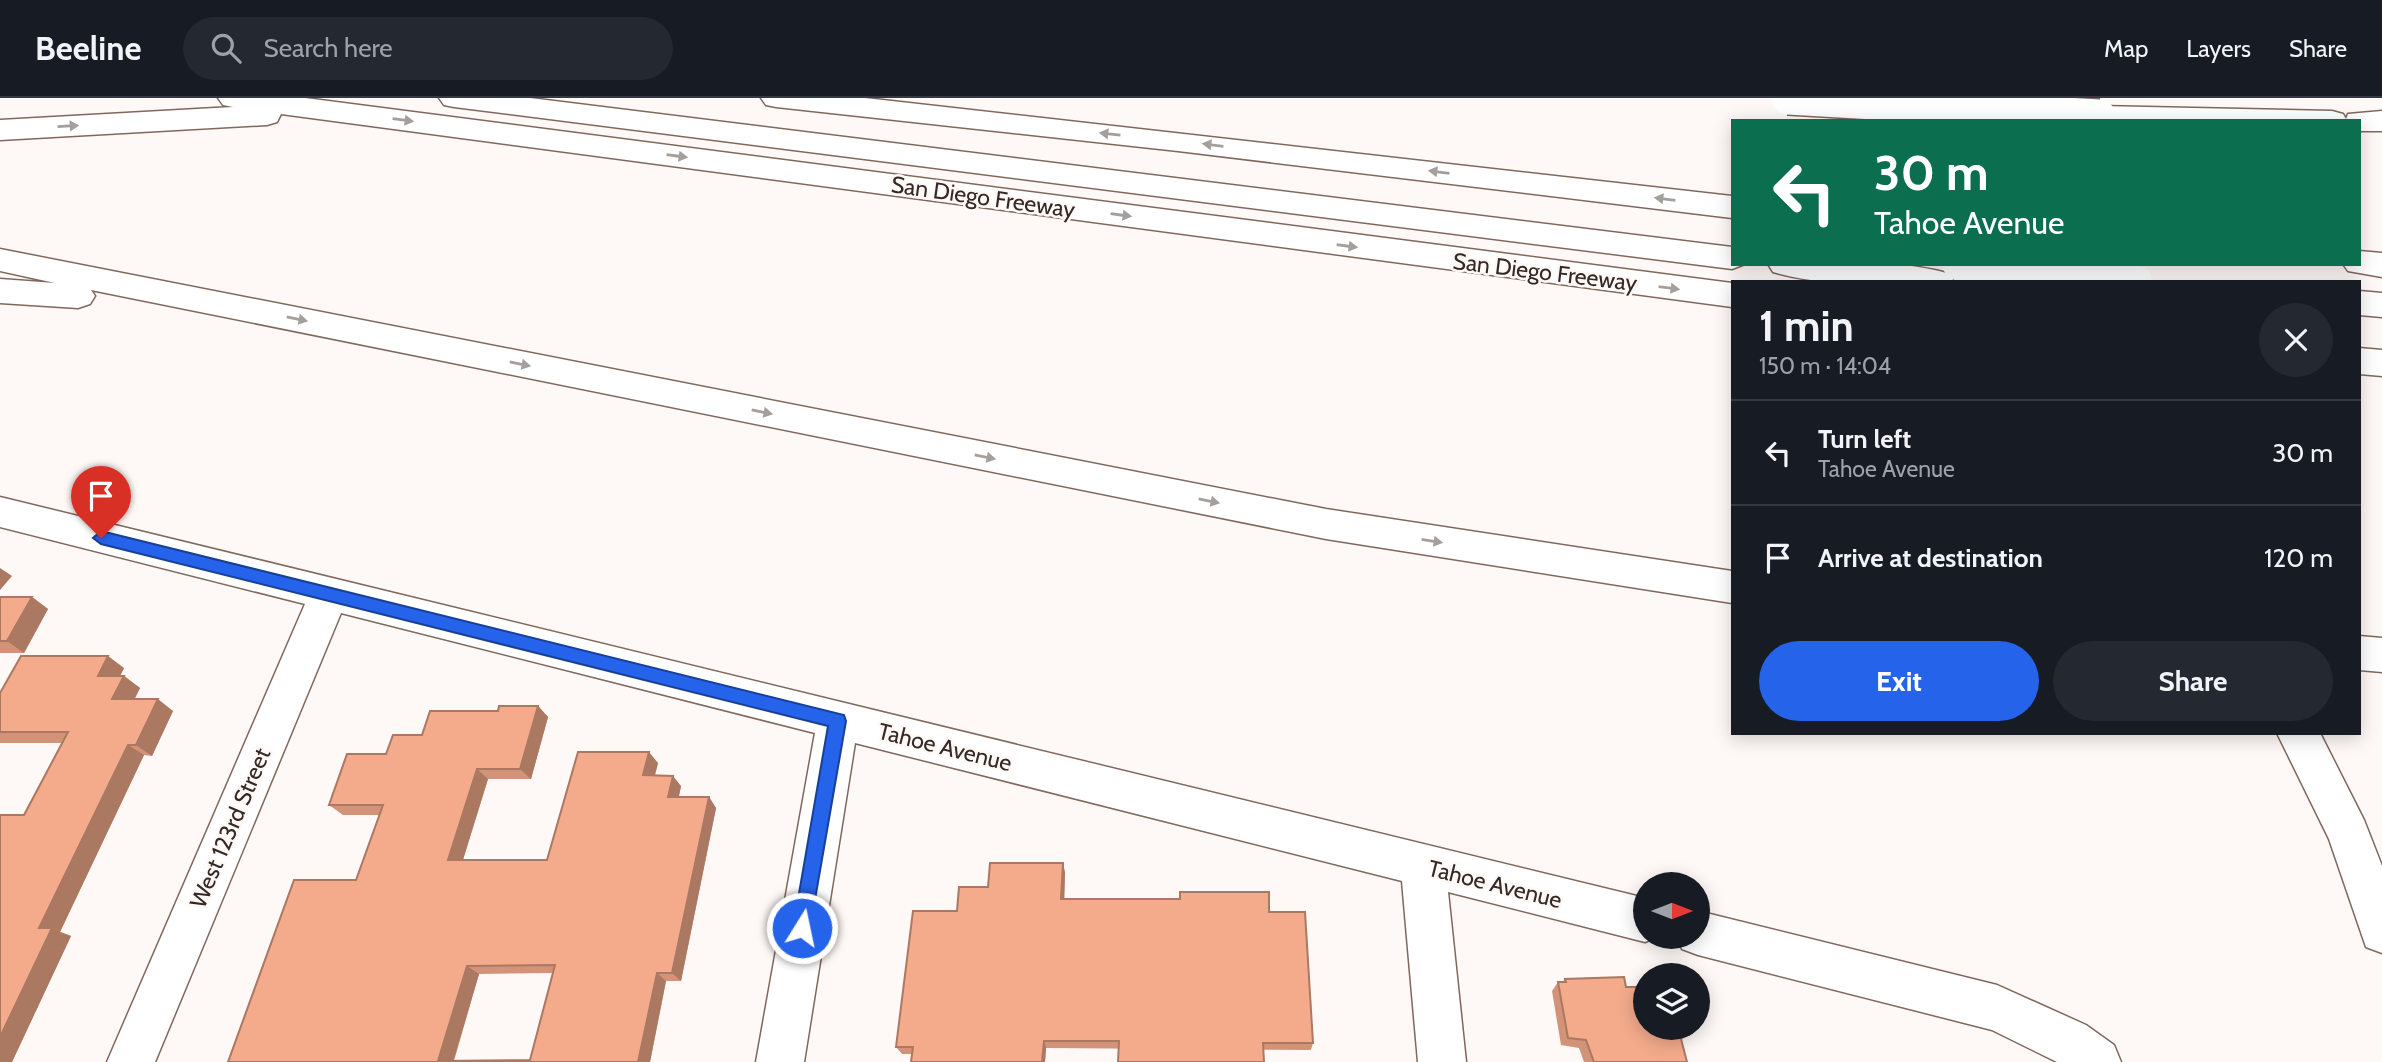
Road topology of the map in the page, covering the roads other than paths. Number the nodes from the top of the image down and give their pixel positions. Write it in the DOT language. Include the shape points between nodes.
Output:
graph roads {
  1 [pos="233,98"];
  2 [pos="454,98"];
  3 [pos="567,98"];
  4 [pos="776,98"];
  5 [pos="888,98"];
  6 [pos="1788,98"];
  7 [pos="1891,98"];
  8 [pos="335,111"];
  9 [pos="917,115"];
  10 [pos="1906,119"];
  11 [pos="2239,119"];
  12 [pos="2361,121"];
  13 [pos="2382,121"];
  14 [pos="0,130"];
  15 [pos="1731,207"];
  16 [pos="1731,239"];
  17 [pos="1731,258"];
  18 [pos="0,260"];
  19 [pos="2361,263"];
  20 [pos="2382,265"];
  21 [pos="1799,266"];
  22 [pos="1979,266"];
  23 [pos="1916,280"];
  24 [pos="2116,280"];
  25 [pos="0,291"];
  26 [pos="1731,295"];
  27 [pos="2361,303"];
  28 [pos="2382,305"];
  29 [pos="230,306"];
  30 [pos="2361,321"];
  31 [pos="2382,324"];
  32 [pos="2361,361"];
  33 [pos="2382,363"];
  34 [pos="0,512"];
  35 [pos="1731,587"];
  36 [pos="329,594"];
  37 [pos="2361,653"];
  38 [pos="2382,654"];
  39 [pos="838,721"];
  40 [pos="2299,735"];
  41 [pos="1423,867"];
  42 [pos="1633,917"];
  43 [pos="2382,931"];
  44 [pos="1710,936"];
  45 [pos="131,1062"];
  46 [pos="780,1062"];
  47 [pos="1442,1062"];
  48 [pos="2097,1062"];
  1 -- 8 [label="main road, San Diego Freeway"];
  2 -- 17 [label="main road"];
  3 -- 16 [label="main road"];
  4 -- 9 [label="main road"];
  5 -- 9 [label="main road"];
  6 -- 11 [label="main road, bridge" via="2099,116"];
  7 -- 10 [label="main road"];
  14 -- 8 [label="main road, one-way"];
  8 -- 26 [label="main road, San Diego Freeway, one-way"];
  15 -- 9 [label="main road, one-way"];
  12 -- 13 [label="main road"];
  18 -- 29 [label="main road"];
  19 -- 20 [label="main road"];
  21 -- 23 [label="main road"];
  22 -- 24 [label="main road, bridge"];
  25 -- 29 [label="main road"];
  27 -- 28 [label="main road"];
  29 -- 35 [label="main road, one-way" via="1313,521"];
  30 -- 31 [label="main road"];
  32 -- 33 [label="main road"];
  34 -- 36 [label="main road, Tahoe Avenue"];
  36 -- 39 [label="main road, Tahoe Avenue"];
  36 -- 45 [label="main road, West 123rd Street"];
  37 -- 38 [label="main road"];
  39 -- 41 [label="main road, Tahoe Avenue"];
  39 -- 46 [label="main road"];
  40 -- 43 [label="main road" via="2349,834"];
  41 -- 42 [label="main road, Tahoe Avenue"];
  41 -- 47 [label="main road"];
  44 -- 48 [label="main road" via="1997,1008 2069,1042"];
}
